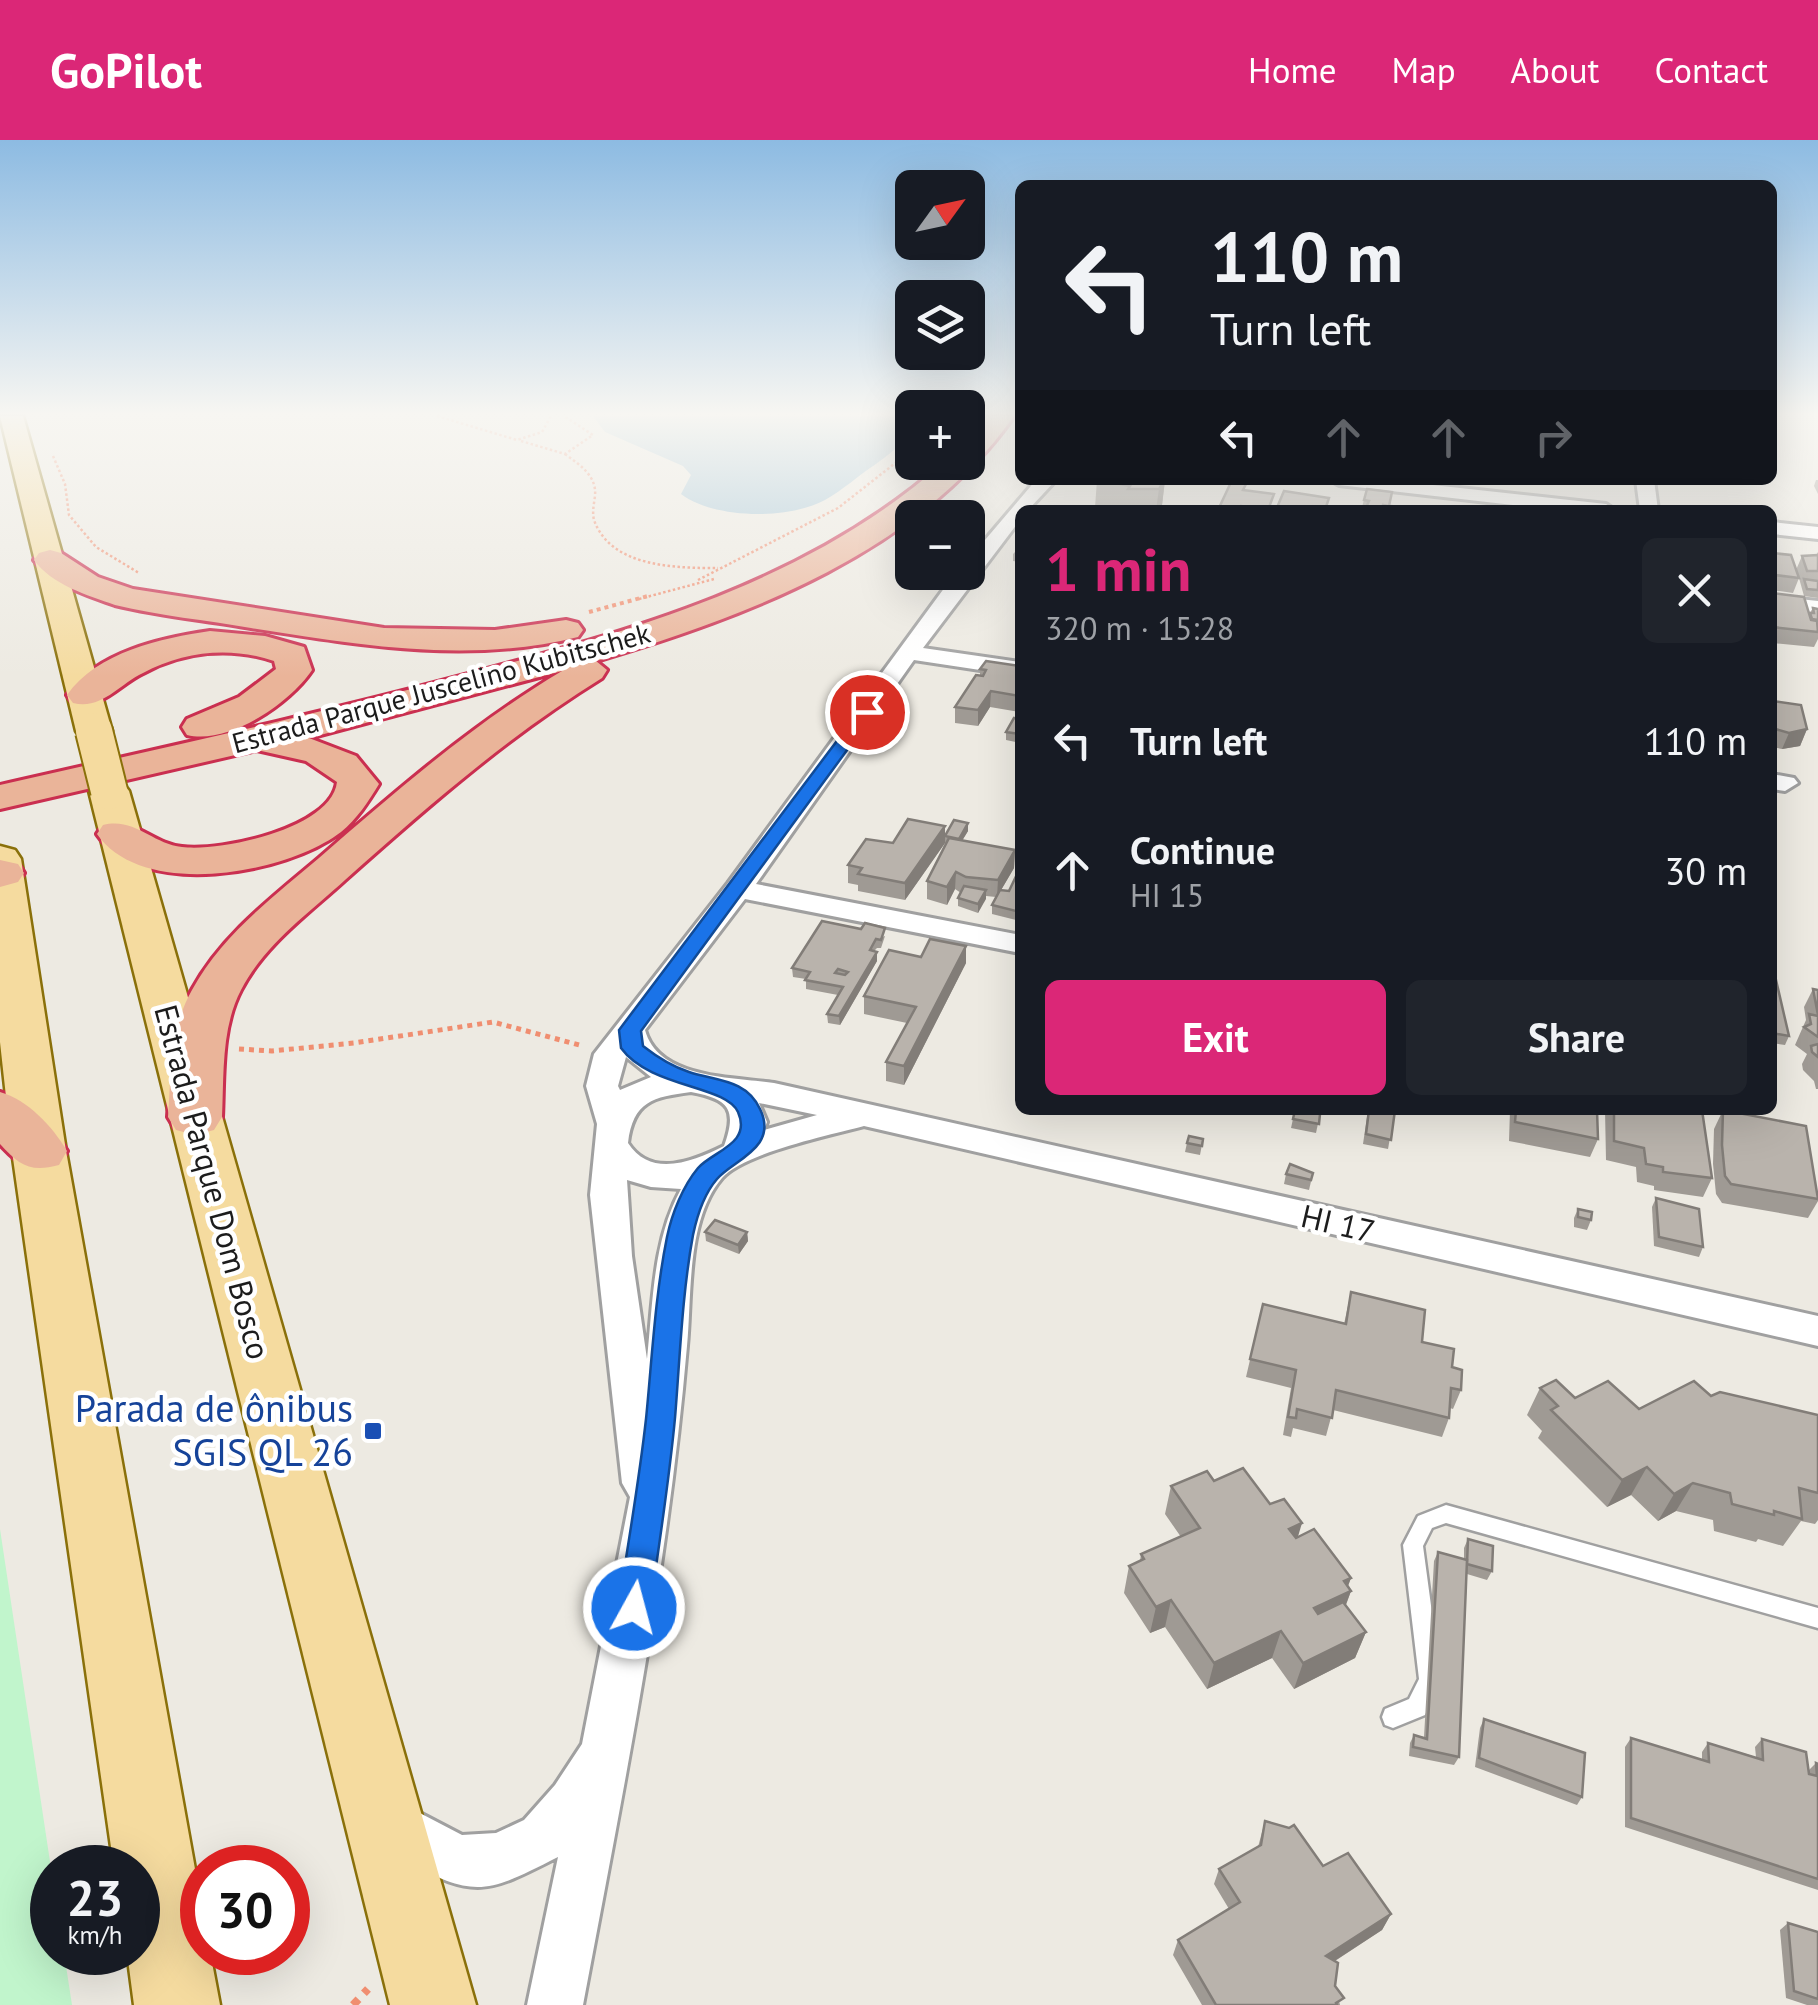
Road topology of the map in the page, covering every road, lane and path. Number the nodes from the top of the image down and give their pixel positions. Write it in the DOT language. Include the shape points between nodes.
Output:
graph roads {
  1 [pos="33,503"];
  2 [pos="66,503"];
  3 [pos="594,503"];
  4 [pos="847,503"];
  5 [pos="868,503"];
  6 [pos="915,503"];
  7 [pos="1015,513"];
  8 [pos="1777,529"];
  9 [pos="1818,533"];
  10 [pos="985,550"];
  11 [pos="50,560"];
  12 [pos="736,569"];
  13 [pos="141,574"];
  14 [pos="954,590"];
  15 [pos="1777,603"];
  16 [pos="679,605"];
  17 [pos="1818,607"];
  18 [pos="597,618"];
  19 [pos="910,653"];
  20 [pos="1015,668"];
  21 [pos="90,713"];
  22 [pos="198,728"];
  23 [pos="257,739"];
  24 [pos="0,771"];
  25 [pos="0,797"];
  26 [pos="114,812"];
  27 [pos="0,869"];
  28 [pos="738,889"];
  29 [pos="1015,943"];
  30 [pos="620,1042"];
  31 [pos="200,1048"];
  32 [pos="700,1082"];
  33 [pos="859,1116"];
  34 [pos="195,1117"];
  35 [pos="19,1131"];
  36 [pos="612,1133"];
  37 [pos="724,1163"];
  38 [pos="1818,1331"];
  39 [pos="648,1509"];
  40 [pos="1818,1618"];
  41 [pos="1393,1717"];
  42 [pos="609,1742"];
  43 [pos="382,1818"];
  44 [pos="177,2005"];
  45 [pos="433,2005"];
  46 [pos="554,2005"];
  1 -- 11 [label="main road, Estrada Parque Dom Bosco"];
  2 -- 13 [label="path" via="68,515 96,546"];
  3 -- 12 [label="path" via="592,516 607,540 630,556 661,566"];
  4 -- 12 [label="path"];
  5 -- 12 [label="highway, Estrada Parque Juscelino Kubitschek"];
  6 -- 16 [label="highway, Estrada Parque Juscelino Kubitschek" via="762,591"];
  7 -- 10 [label="street"];
  8 -- 9 [label="street"];
  11 -- 18 [label="highway" via="86,584 127,598 384,638 495,641"];
  11 -- 21 [label="main road, Estrada Parque Dom Bosco"];
  12 -- 16 [label="path"];
  12 -- 16 [label="path"];
  12 -- 18 [label="highway, Estrada Parque Juscelino Kubitschek"];
  14 -- 19 [label="street"];
  15 -- 17 [label="street"];
  16 -- 18 [label="path"];
  16 -- 23 [label="highway, Estrada Parque Juscelino Kubitschek" via="534,668"];
  16 -- 31 [label="highway" via="654,639 543,697 494,731 245,948 214,992"];
  18 -- 22 [label="highway, Estrada Parque Juscelino Kubitschek" via="486,659"];
  19 -- 20 [label="street"];
  19 -- 28 [label="street"];
  21 -- 22 [label="highway" via="119,667 173,648 252,643 291,656 294,670 282,688"];
  21 -- 26 [label="main road, Estrada Parque Dom Bosco, bridge"];
  22 -- 24 [label="highway, Estrada Parque Juscelino Kubitschek"];
  23 -- 25 [label="highway, Estrada Parque Juscelino Kubitschek"];
  23 -- 26 [label="highway" via="330,755 348,766 359,784 350,803 291,843 243,857 198,860 159,856"];
  26 -- 34 [label="main road, Estrada Parque Dom Bosco"];
  27 -- 35 [label="main road"];
  28 -- 29 [label="street"];
  28 -- 30 [label="street"];
  30 -- 31 [label="path" via="493,1022 272,1050"];
  30 -- 32 [label="street"];
  30 -- 36 [label="street" via="602,1086"];
  31 -- 34 [label="highway"];
  32 -- 33 [label="street, HI 17"];
  32 -- 36 [label="street" via="641,1092 624,1105"];
  32 -- 37 [label="street" via="736,1094 750,1112 752,1133"];
  33 -- 37 [label="street, HI 17" via="790,1134"];
  33 -- 38 [label="street, HI 17"];
  34 -- 43 [label="main road, Estrada Parque Dom Bosco"];
  35 -- 44 [label="main road"];
  36 -- 37 [label="street" via="624,1163 648,1174 678,1178"];
  36 -- 39 [label="street" via="613,1256"];
  37 -- 39 [label="street" via="684,1214"];
  39 -- 42 [label="street"];
  40 -- 41 [label="lane" via="1446,1514 1425,1522 1413,1545 1430,1680 1418,1707"];
  42 -- 43 [label="street" via="573,1803 542,1838 498,1859 458,1861"];
  42 -- 46 [label="street"];
  43 -- 45 [label="main road, Estrada Parque Dom Bosco"];
}
